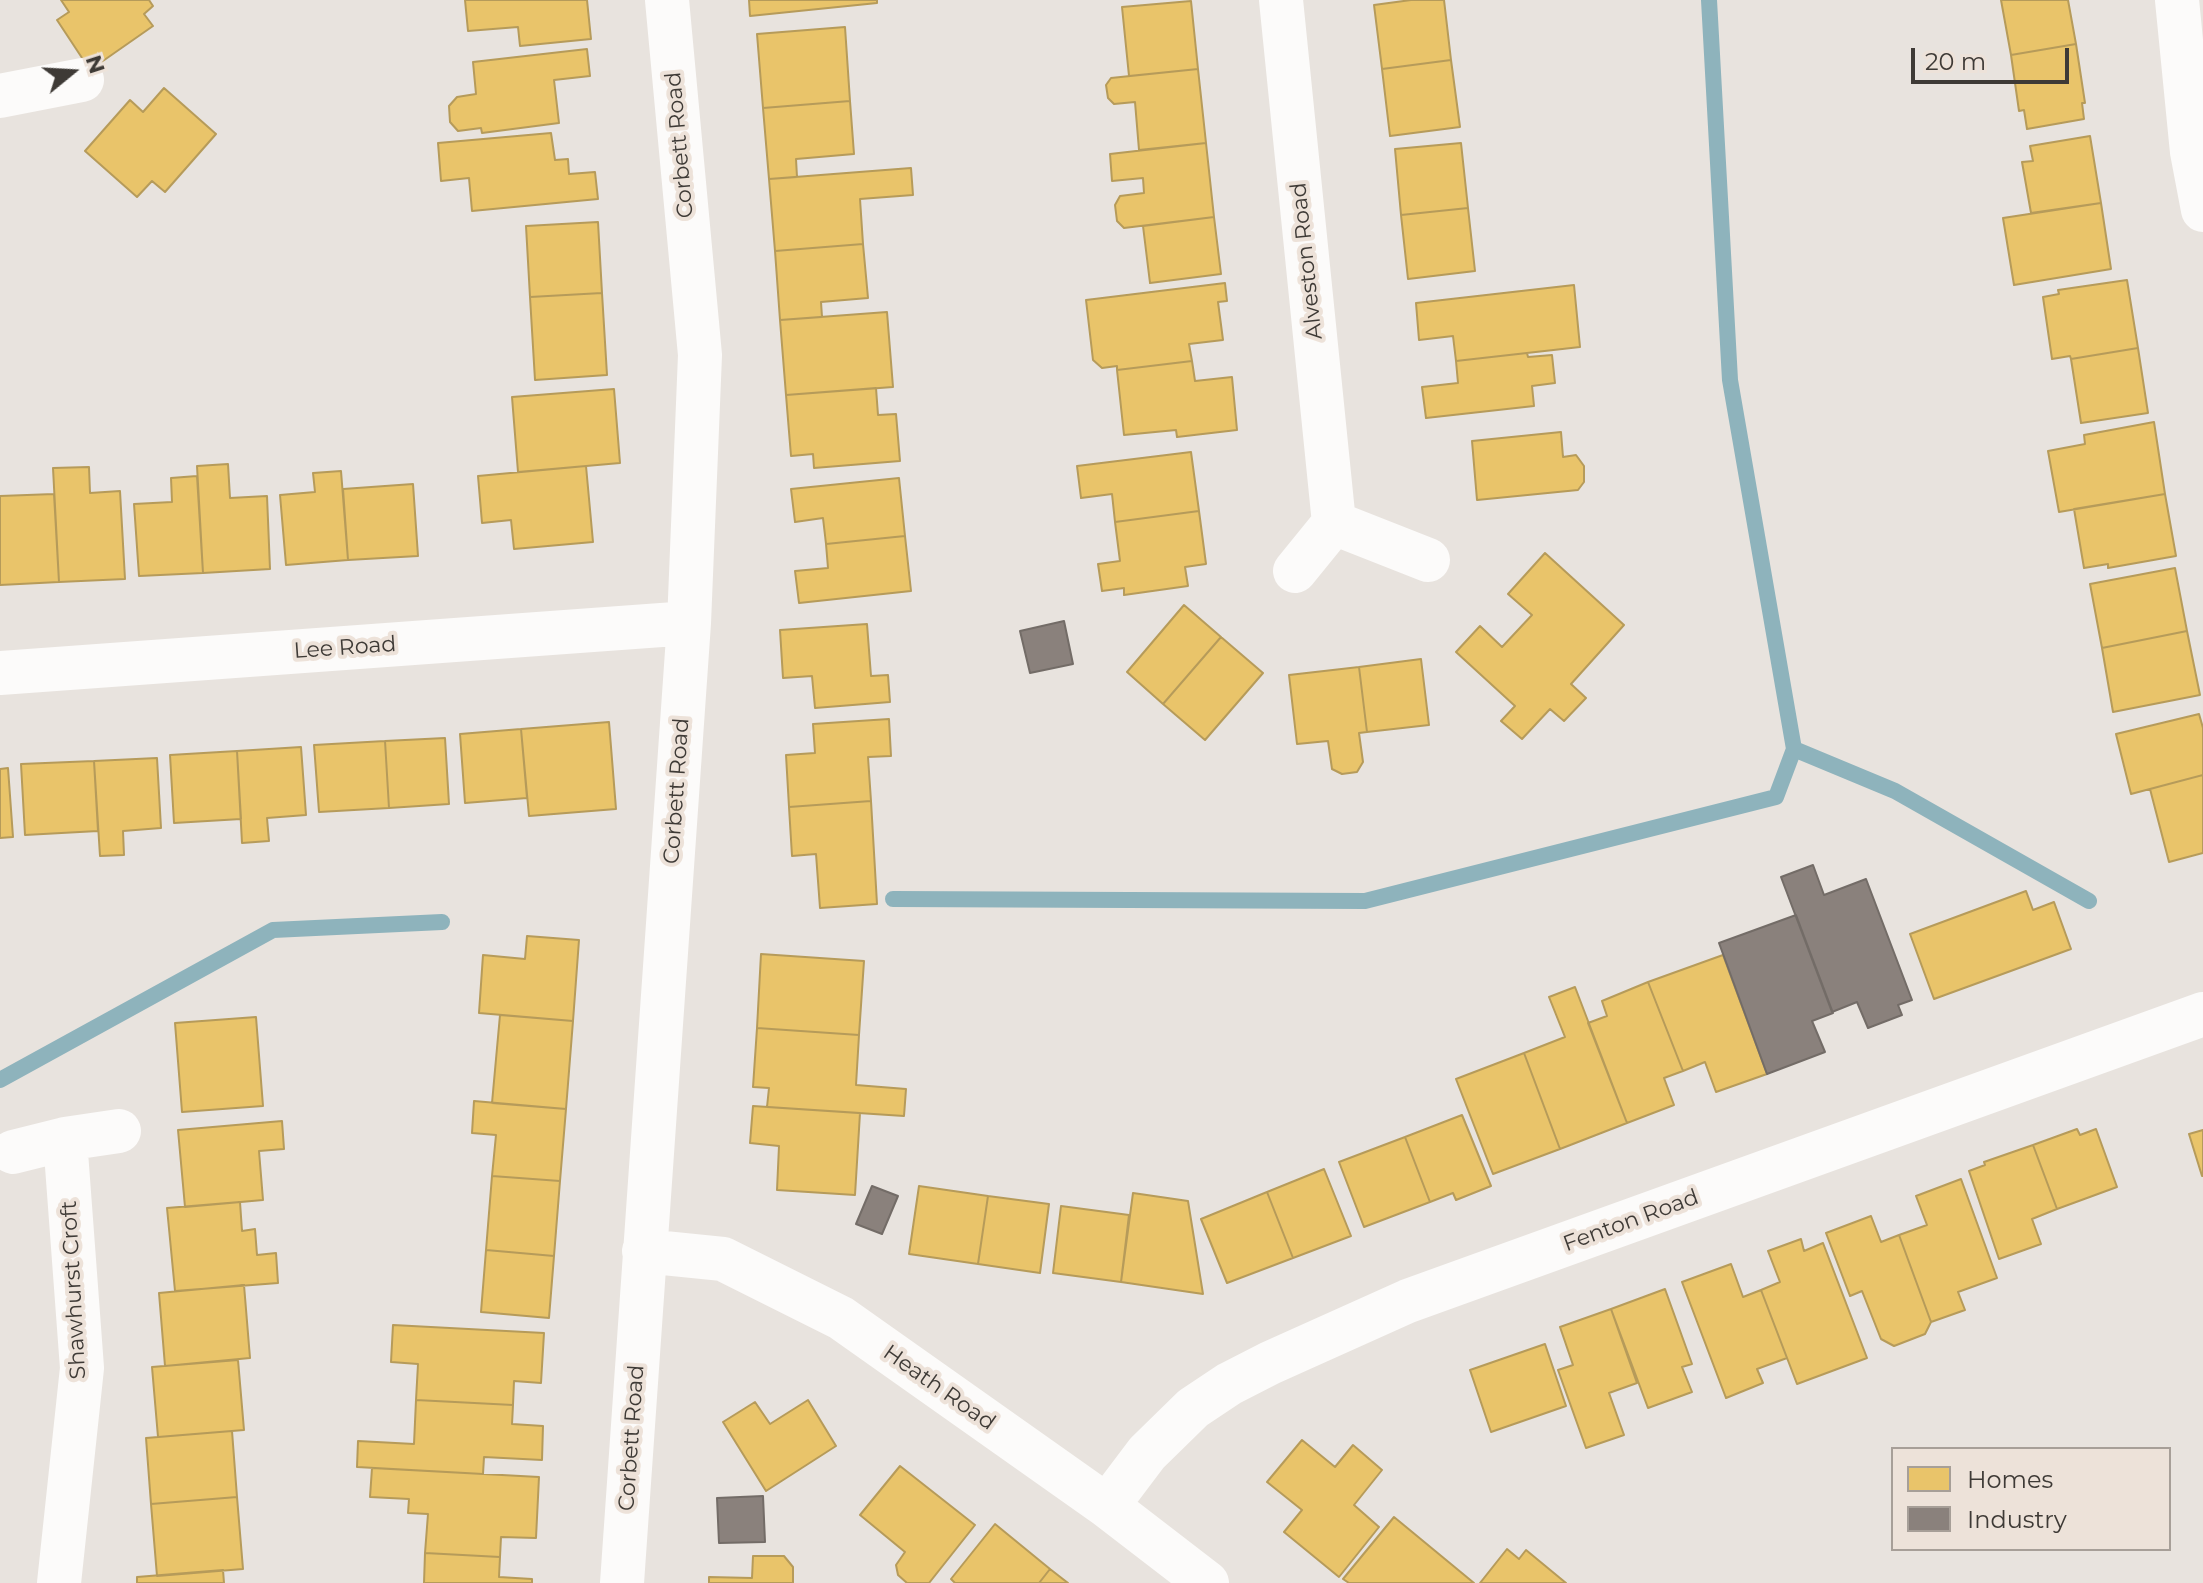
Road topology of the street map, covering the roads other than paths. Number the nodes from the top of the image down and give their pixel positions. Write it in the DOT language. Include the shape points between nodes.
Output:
graph roads {
  1 [pos="667,0"];
  2 [pos="1281,0"];
  3 [pos="2177,0"];
  4 [pos="82,80"];
  5 [pos="0,96"];
  6 [pos="2198,150"];
  7 [pos="2203,210"];
  8 [pos="1334,523"];
  9 [pos="1428,560"];
  10 [pos="1295,571"];
  11 [pos="689,623"];
  12 [pos="0,673"];
  13 [pos="2203,1014"];
  14 [pos="119,1131"];
  15 [pos="65,1139"];
  16 [pos="13,1152"];
  17 [pos="644,1251"];
  18 [pos="1107,1506"];
  19 [pos="59,1583"];
  20 [pos="622,1583"];
  21 [pos="1207,1583"];
  1 -- 11 [label="street, Corbett Road" via="700,355"];
  2 -- 8 [label="street, Alveston Road"];
  3 -- 6 [label="street"];
  4 -- 5 [label="street"];
  6 -- 7 [label="street"];
  8 -- 9 [label="street"];
  8 -- 10 [label="street"];
  11 -- 12 [label="street, Lee Road"];
  11 -- 17 [label="street, Corbett Road"];
  13 -- 18 [label="street, Fenton Road" via="1408,1301 1270,1363 1193,1408 1147,1453"];
  14 -- 15 [label="street"];
  15 -- 16 [label="street"];
  15 -- 19 [label="street, Shawhurst Croft" via="82,1368"];
  17 -- 18 [label="street, Heath Road" via="723,1259 841,1318"];
  17 -- 20 [label="street, Corbett Road"];
  18 -- 21 [label="street, Heath Road"];
}
